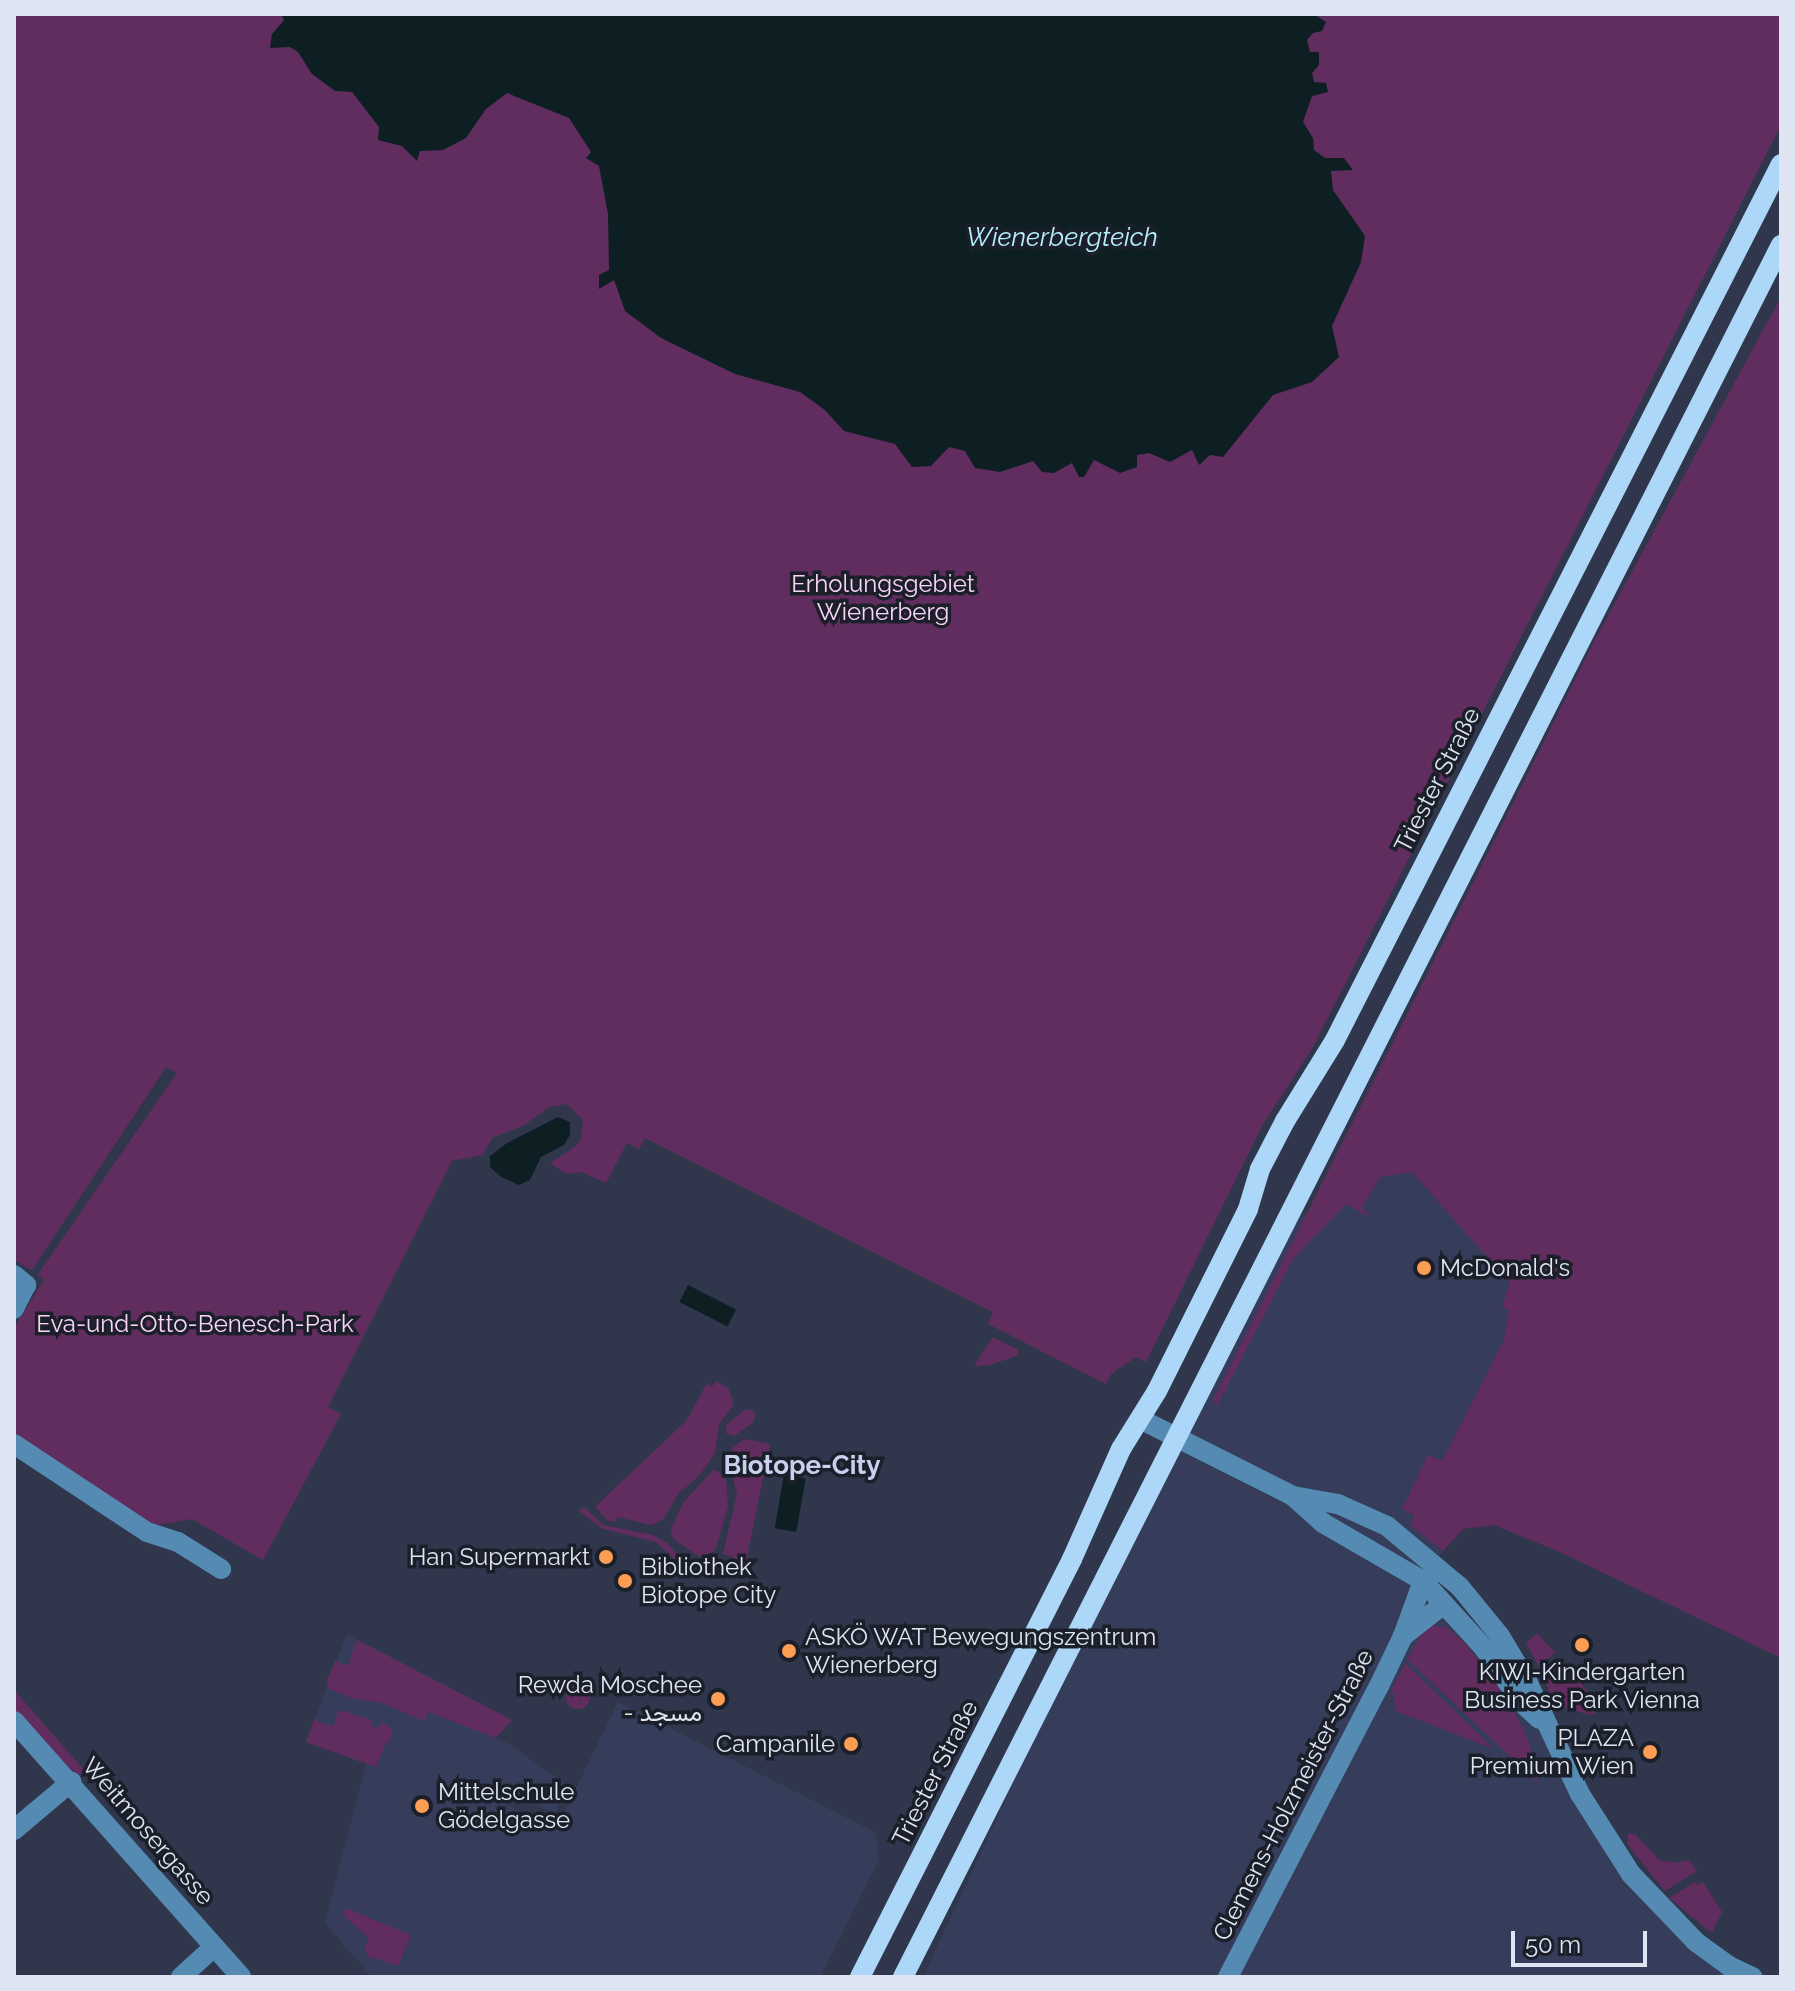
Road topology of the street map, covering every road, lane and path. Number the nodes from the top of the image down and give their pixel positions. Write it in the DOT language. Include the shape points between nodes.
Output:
graph roads {
  1 [pos="1781,164"];
  2 [pos="1781,245"];
  3 [pos="20,1280"];
  4 [pos="14,1309"];
  5 [pos="1140,1419"];
  6 [pos="1175,1437"];
  7 [pos="14,1444"];
  8 [pos="221,1569"];
  9 [pos="1431,1575"];
  10 [pos="1444,1604"];
  11 [pos="1403,1636"];
  12 [pos="14,1721"];
  13 [pos="1547,1728"];
  14 [pos="71,1782"];
  15 [pos="14,1830"];
  16 [pos="214,1947"];
  17 [pos="1727,1972"];
  18 [pos="181,1977"];
  19 [pos="241,1977"];
  20 [pos="860,1977"];
  21 [pos="903,1977"];
  22 [pos="1228,1977"];
  23 [pos="1753,1977"];
  1 -- 5 [label="main road, Triester Straße" via="1335,1040 1260,1169 1248,1209"];
  2 -- 6 [label="main road"];
  3 -- 4 [label="street"];
  5 -- 6 [label="street"];
  5 -- 20 [label="main road, Triester Straße"];
  6 -- 9 [label="street" via="1293,1496 1338,1504 1387,1526"];
  6 -- 21 [label="main road"];
  7 -- 8 [label="street" via="147,1532 178,1542"];
  9 -- 10 [label="street"];
  9 -- 11 [label="street, Clemens-Holzmeister-Straße"];
  9 -- 13 [label="street" via="1460,1587 1500,1636"];
  10 -- 11 [label="street, Clemens-Holzmeister-Straße"];
  10 -- 13 [label="street"];
  11 -- 22 [label="street, Clemens-Holzmeister-Straße"];
  12 -- 14 [label="street, Weitmosergasse"];
  13 -- 17 [label="street" via="1605,1838 1631,1874"];
  14 -- 15 [label="street"];
  14 -- 16 [label="street, Weitmosergasse"];
  16 -- 18 [label="street"];
  16 -- 19 [label="street, Weitmosergasse"];
  17 -- 23 [label="street"];
}
